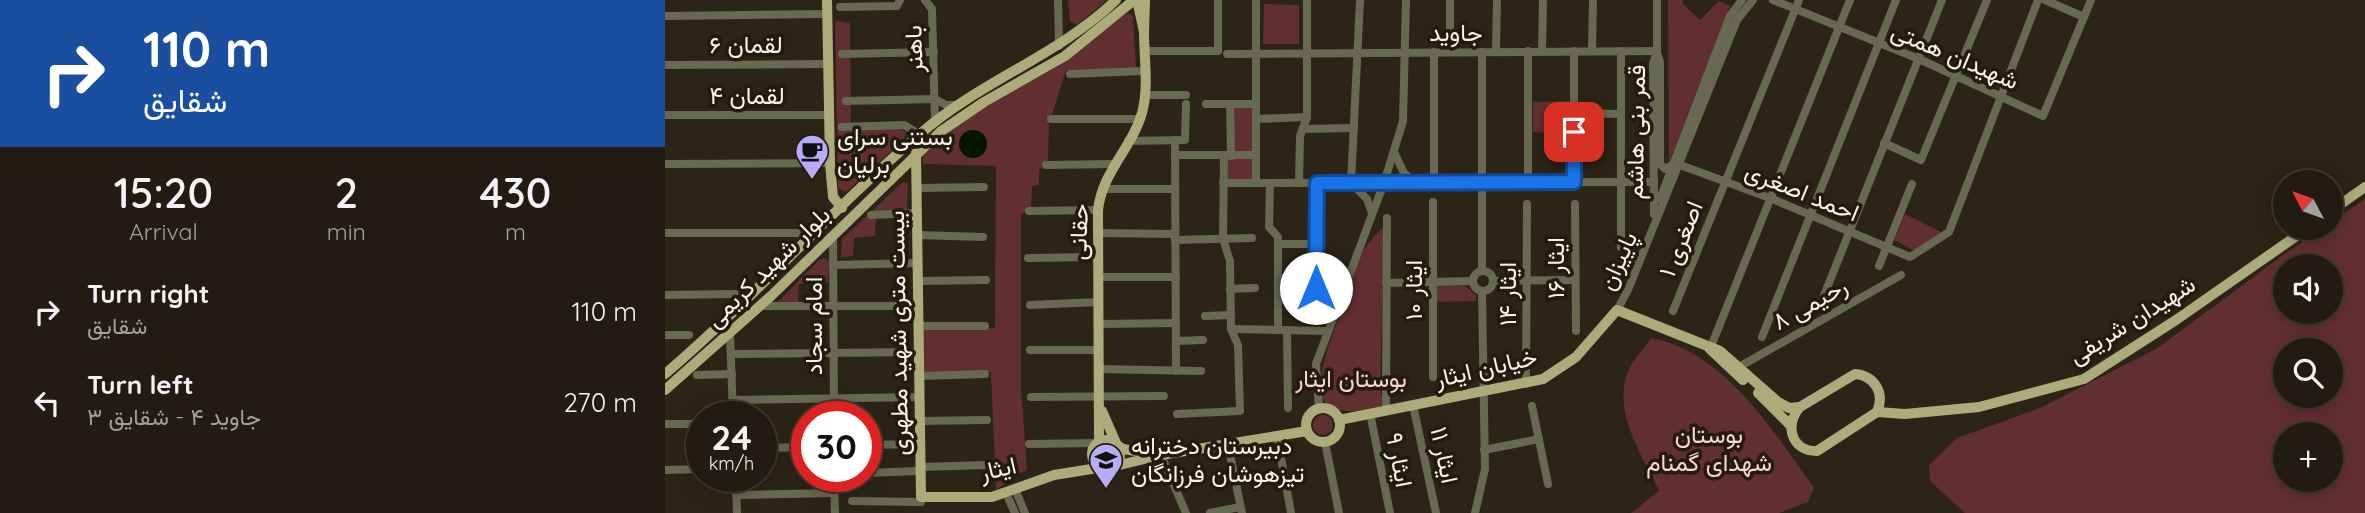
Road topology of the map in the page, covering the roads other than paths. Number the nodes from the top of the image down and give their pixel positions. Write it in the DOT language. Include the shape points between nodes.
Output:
graph roads {
  1 [pos="827,0"];
  2 [pos="900,0"];
  3 [pos="925,0"];
  4 [pos="1058,0"];
  5 [pos="1116,0"];
  6 [pos="1135,0"];
  7 [pos="1145,0"];
  8 [pos="1218,0"];
  9 [pos="1256,0"];
  10 [pos="1307,0"];
  11 [pos="1360,0"];
  12 [pos="1406,0"];
  13 [pos="1450,0"];
  14 [pos="1497,0"];
  15 [pos="1543,0"];
  16 [pos="1593,0"];
  17 [pos="1657,0"];
  18 [pos="1742,0"];
  19 [pos="1753,0"];
  20 [pos="1773,0"];
  21 [pos="1850,0"];
  22 [pos="1896,0"];
  23 [pos="1942,0"];
  24 [pos="1987,0"];
  25 [pos="2038,0"];
  26 [pos="2045,0"];
  27 [pos="2091,0"];
  28 [pos="1797,4"];
  29 [pos="841,7"];
  30 [pos="827,14"];
  31 [pos="665,16"];
  32 [pos="2084,17"];
  33 [pos="1839,27"];
  34 [pos="1143,32"];
  35 [pos="1878,44"];
  36 [pos="1059,47"];
  37 [pos="1144,51"];
  38 [pos="1496,51"];
  39 [pos="1528,51"];
  40 [pos="1542,51"];
  41 [pos="1574,51"];
  42 [pos="1592,51"];
  43 [pos="1621,51"];
  44 [pos="1657,51"];
  45 [pos="934,52"];
  46 [pos="1223,52"];
  47 [pos="1359,52"];
  48 [pos="1407,52"];
  49 [pos="1434,52"];
  50 [pos="1450,52"];
  51 [pos="1482,52"];
  52 [pos="1256,53"];
  53 [pos="1307,53"];
  54 [pos="842,54"];
  55 [pos="1919,59"];
  56 [pos="828,64"];
  57 [pos="665,65"];
  58 [pos="1144,71"];
  59 [pos="1070,75"];
  60 [pos="1957,75"];
  61 [pos="1145,95"];
  62 [pos="2002,96"];
  63 [pos="935,99"];
  64 [pos="846,102"];
  65 [pos="1206,104"];
  66 [pos="1230,104"];
  67 [pos="1256,104"];
  68 [pos="959,105"];
  69 [pos="1574,113"];
  70 [pos="1620,114"];
  71 [pos="665,115"];
  72 [pos="829,115"];
  73 [pos="1307,117"];
  74 [pos="1051,119"];
  75 [pos="1139,119"];
  76 [pos="1256,119"];
  77 [pos="935,121"];
  78 [pos="842,127"];
  79 [pos="1354,128"];
  80 [pos="1303,129"];
  81 [pos="919,134"];
  82 [pos="1175,140"];
  83 [pos="1128,141"];
  84 [pos="1884,142"];
  85 [pos="1393,152"];
  86 [pos="916,153"];
  87 [pos="1175,155"];
  88 [pos="1227,155"];
  89 [pos="1256,155"];
  90 [pos="830,163"];
  91 [pos="665,164"];
  92 [pos="1114,164"];
  93 [pos="1677,164"];
  94 [pos="1046,165"];
  95 [pos="892,176"];
  96 [pos="1725,181"];
  97 [pos="1528,182"];
  98 [pos="1574,182"];
  99 [pos="1620,182"];
  100 [pos="1654,182"];
  101 [pos="1223,183"];
  102 [pos="1256,183"];
  103 [pos="1270,183"];
  104 [pos="1299,183"];
  105 [pos="1317,183"];
  106 [pos="1351,183"];
  107 [pos="1384,183"];
  108 [pos="1416,183"];
  109 [pos="1434,183"];
  110 [pos="1481,183"];
  111 [pos="1912,184"];
  112 [pos="984,187"];
  113 [pos="2365,187"];
  114 [pos="917,188"];
  115 [pos="1102,189"];
  116 [pos="1175,189"];
  117 [pos="1770,198"];
  118 [pos="1433,202"];
  119 [pos="2343,203"];
  120 [pos="1527,204"];
  121 [pos="1575,204"];
  122 [pos="842,208"];
  123 [pos="1098,210"];
  124 [pos="1030,211"];
  125 [pos="917,213"];
  126 [pos="1372,214"];
  127 [pos="1654,214"];
  128 [pos="1809,214"];
  129 [pos="871,215"];
  130 [pos="1387,218"];
  131 [pos="1849,232"];
  132 [pos="665,233"];
  133 [pos="815,233"];
  134 [pos="1098,233"];
  135 [pos="833,235"];
  136 [pos="918,235"];
  137 [pos="983,237"];
  138 [pos="1175,237"];
  139 [pos="1252,238"];
  140 [pos="1223,239"];
  141 [pos="2291,240"];
  142 [pos="1278,244"];
  143 [pos="1307,244"];
  144 [pos="1621,247"];
  145 [pos="1887,248"];
  146 [pos="1098,257"];
  147 [pos="1028,258"];
  148 [pos="918,263"];
  149 [pos="833,265"];
  150 [pos="1879,267"];
  151 [pos="1482,271"];
  152 [pos="1901,275"];
  153 [pos="1176,277"];
  154 [pos="1098,278"];
  155 [pos="986,280"];
  156 [pos="918,281"];
  157 [pos="1473,281"];
  158 [pos="1493,281"];
  159 [pos="1527,281"];
  160 [pos="1575,281"];
  161 [pos="1433,282"];
  162 [pos="1386,283"];
  163 [pos="1255,288"];
  164 [pos="1230,289"];
  165 [pos="1482,291"];
  166 [pos="735,293"];
  167 [pos="665,295"];
  168 [pos="1098,302"];
  169 [pos="1821,303"];
  170 [pos="1030,304"];
  171 [pos="760,306"];
  172 [pos="918,306"];
  173 [pos="833,308"];
  174 [pos="1317,310"];
  175 [pos="1617,310"];
  176 [pos="1673,311"];
  177 [pos="1231,315"];
  178 [pos="1205,316"];
  179 [pos="1099,324"];
  180 [pos="1176,324"];
  181 [pos="919,326"];
  182 [pos="985,326"];
  183 [pos="1231,329"];
  184 [pos="1282,330"];
  185 [pos="1326,331"];
  186 [pos="1576,331"];
  187 [pos="730,333"];
  188 [pos="665,335"];
  189 [pos="689,335"];
  190 [pos="1762,337"];
  191 [pos="1203,340"];
  192 [pos="1176,341"];
  193 [pos="1710,349"];
  194 [pos="1030,350"];
  195 [pos="1099,350"];
  196 [pos="834,351"];
  197 [pos="919,352"];
  198 [pos="731,354"];
  199 [pos="1739,367"];
  200 [pos="1099,369"];
  201 [pos="1176,371"];
  202 [pos="1201,371"];
  203 [pos="665,374"];
  204 [pos="732,374"];
  205 [pos="985,374"];
  206 [pos="697,375"];
  207 [pos="919,376"];
  208 [pos="1433,377"];
  209 [pos="1527,384"];
  210 [pos="665,390"];
  211 [pos="1482,392"];
  212 [pos="1164,396"];
  213 [pos="919,397"];
  214 [pos="1031,397"];
  215 [pos="1100,399"];
  216 [pos="733,400"];
  217 [pos="834,400"];
  218 [pos="1413,405"];
  219 [pos="1532,406"];
  220 [pos="1800,407"];
  221 [pos="1288,408"];
  222 [pos="1319,409"];
  223 [pos="1386,410"];
  224 [pos="1877,412"];
  225 [pos="1370,413"];
  226 [pos="1177,414"];
  227 [pos="988,420"];
  228 [pos="1339,420"];
  229 [pos="920,421"];
  230 [pos="665,424"];
  231 [pos="686,424"];
  232 [pos="1791,426"];
  233 [pos="1307,431"];
  234 [pos="1277,436"];
  235 [pos="1539,439"];
  236 [pos="1098,442"];
  237 [pos="1325,442"];
  238 [pos="920,444"];
  239 [pos="1029,444"];
  240 [pos="1117,444"];
  241 [pos="882,445"];
  242 [pos="1228,445"];
  243 [pos="1484,450"];
  244 [pos="1161,455"];
  245 [pos="1094,460"];
  246 [pos="987,466"];
  247 [pos="1107,467"];
  248 [pos="686,469"];
  249 [pos="920,469"];
  250 [pos="665,470"];
  251 [pos="882,472"];
  252 [pos="1084,472"];
  253 [pos="1548,484"];
  254 [pos="1011,491"];
  255 [pos="834,493"];
  256 [pos="736,495"];
  257 [pos="921,500"];
  258 [pos="852,501"];
  259 [pos="1241,510"];
  260 [pos="737,513"];
  261 [pos="835,513"];
  262 [pos="920,513"];
  263 [pos="1015,513"];
  264 [pos="1025,513"];
  265 [pos="1186,513"];
  266 [pos="1210,513"];
  267 [pos="1291,513"];
  268 [pos="1339,513"];
  269 [pos="1390,513"];
  270 [pos="1436,513"];
  271 [pos="1475,513"];
  1 -- 30 [label="main road"];
  2 -- 29 [label="street" via="897,6"];
  3 -- 45 [label="street, باهنر" via="932,9"];
  4 -- 36 [label="street"];
  5 -- 36 [label="main road, بلوار شهید کریمی"];
  6 -- 34 [label="main road"];
  6 -- 86 [label="main road, بلوار شهید کریمی" via="1065,56 984,102"];
  7 -- 34 [label="main road"];
  8 -- 46 [label="street"];
  9 -- 52 [label="street"];
  10 -- 53 [label="street"];
  11 -- 47 [label="street"];
  12 -- 48 [label="street"];
  13 -- 50 [label="street"];
  14 -- 38 [label="street"];
  15 -- 40 [label="street"];
  16 -- 42 [label="street"];
  17 -- 44 [label="street, قمر بنی هاشم"];
  18 -- 93 [label="street, پاییزان" via="1730,16"];
  19 -- 93 [label="street, پاییزان" via="1737,20"];
  20 -- 28 [label="street, شهیدان همتی"];
  21 -- 33 [label="street"];
  22 -- 35 [label="street"];
  23 -- 55 [label="street"];
  24 -- 60 [label="street"];
  25 -- 62 [label="street"];
  26 -- 32 [label="street"];
  27 -- 32 [label="street"];
  28 -- 33 [label="street, شهیدان همتی"];
  28 -- 96 [label="street, اصغری ۱"];
  30 -- 31 [label="street"];
  30 -- 56 [label="main road"];
  32 -- 62 [label="street, شهیدان همتی" via="2043,116"];
  33 -- 35 [label="street, شهیدان همتی"];
  33 -- 117 [label="street"];
  34 -- 37 [label="main road, حقانی"];
  35 -- 55 [label="street, شهیدان همتی"];
  35 -- 128 [label="street"];
  36 -- 68 [label="main road, بلوار شهید کریمی"];
  37 -- 46 [label="street, جاوید"];
  37 -- 58 [label="main road, حقانی"];
  38 -- 39 [label="street, جاوید"];
  38 -- 51 [label="street, جاوید"];
  39 -- 40 [label="street, جاوید"];
  39 -- 97 [label="street"];
  40 -- 41 [label="street, جاوید"];
  41 -- 42 [label="street, جاوید"];
  41 -- 69 [label="street"];
  42 -- 43 [label="street, جاوید"];
  43 -- 44 [label="street, جاوید"];
  43 -- 70 [label="street"];
  44 -- 93 [label="street, قمر بنی هاشم" via="1660,164 1665,169"];
  44 -- 100 [label="street, قمر بنی هاشم" via="1653,64"];
  45 -- 54 [label="street"];
  45 -- 63 [label="street, باهنر"];
  46 -- 52 [label="street, جاوید"];
  47 -- 48 [label="street, جاوید"];
  47 -- 53 [label="street, جاوید"];
  47 -- 79 [label="street"];
  48 -- 49 [label="street, جاوید"];
  48 -- 85 [label="street" via="1403,121"];
  49 -- 50 [label="street, جاوید"];
  49 -- 109 [label="street"];
  50 -- 51 [label="street, جاوید"];
  51 -- 110 [label="street"];
  52 -- 53 [label="street, جاوید"];
  52 -- 67 [label="street"];
  53 -- 73 [label="street"];
  55 -- 60 [label="street, شهیدان همتی"];
  55 -- 84 [label="street"];
  56 -- 57 [label="street, لقمان ۶"];
  56 -- 72 [label="main road"];
  58 -- 59 [label="street"];
  58 -- 61 [label="main road, حقانی"];
  60 -- 62 [label="street, شهیدان همتی"];
  60 -- 84 [label="street" via="1921,160"];
  61 -- 75 [label="main road, حقانی"];
  61 -- 82 [label="street" via="1186,100 1185,141"];
  62 -- 145 [label="street, احمد اصغری" via="1949,232 1910,257"];
  63 -- 64 [label="street"];
  63 -- 68 [label="street, باهنر"];
  63 -- 77 [label="street, باهنر"];
  65 -- 66 [label="street"];
  66 -- 67 [label="street"];
  66 -- 88 [label="street"];
  67 -- 76 [label="street"];
  68 -- 77 [label="main road, بلوار شهید کریمی"];
  69 -- 70 [label="street"];
  69 -- 98 [label="street"];
  70 -- 99 [label="street"];
  71 -- 72 [label="street, لقمان ۴"];
  72 -- 90 [label="main road"];
  73 -- 76 [label="street"];
  73 -- 80 [label="street"];
  74 -- 75 [label="street"];
  75 -- 83 [label="main road, حقانی"];
  76 -- 89 [label="street"];
  77 -- 81 [label="main road, بلوار شهید کریمی"];
  78 -- 81 [label="street" via="904,125"];
  79 -- 80 [label="street"];
  79 -- 106 [label="street"];
  80 -- 104 [label="street"];
  81 -- 122 [label="main road, بلوار شهید کریمی"];
  82 -- 83 [label="street"];
  82 -- 87 [label="street"];
  83 -- 92 [label="main road, حقانی"];
  84 -- 131 [label="street"];
  85 -- 107 [label="street"];
  85 -- 108 [label="street" via="1404,173"];
  86 -- 95 [label="main road, بلوار شهید کریمی"];
  86 -- 114 [label="main road, بیست متری شهید مطهری"];
  87 -- 88 [label="street"];
  87 -- 116 [label="street"];
  88 -- 89 [label="street"];
  88 -- 101 [label="street"];
  89 -- 102 [label="street"];
  90 -- 91 [label="street"];
  90 -- 122 [label="main road" via="834,197"];
  92 -- 94 [label="street"];
  92 -- 115 [label="main road, حقانی"];
  93 -- 96 [label="street, احمد اصغری"];
  93 -- 127 [label="street, پاییزان"];
  93 -- 175 [label="street, پاییزان"];
  95 -- 114 [label="main road" via="906,174"];
  95 -- 135 [label="main road, بلوار شهید کریمی"];
  96 -- 117 [label="street, احمد اصغری"];
  96 -- 176 [label="street, اصغری ۱"];
  97 -- 98 [label="street"];
  97 -- 110 [label="street"];
  98 -- 99 [label="street"];
  99 -- 100 [label="street"];
  99 -- 144 [label="street"];
  100 -- 127 [label="street, قمر بنی هاشم"];
  101 -- 102 [label="street"];
  101 -- 140 [label="street"];
  102 -- 103 [label="street"];
  103 -- 104 [label="street"];
  103 -- 142 [label="street" via="1269,227"];
  104 -- 105 [label="street"];
  105 -- 106 [label="street"];
  105 -- 174 [label="street"];
  106 -- 107 [label="street"];
  106 -- 126 [label="street" via="1367,199"];
  107 -- 108 [label="street"];
  107 -- 126 [label="street"];
  108 -- 109 [label="street"];
  109 -- 110 [label="street"];
  110 -- 151 [label="street"];
  111 -- 145 [label="street"];
  112 -- 114 [label="street"];
  113 -- 119 [label="main road"];
  114 -- 125 [label="main road, بیست متری شهید مطهری"];
  115 -- 116 [label="street"];
  115 -- 123 [label="main road, حقانی"];
  116 -- 138 [label="street"];
  117 -- 128 [label="street, احمد اصغری"];
  117 -- 193 [label="street"];
  118 -- 161 [label="street, ایثار ۱۰"];
  120 -- 159 [label="street, ایثار ۱۴"];
  121 -- 160 [label="street, ایثار ۱۶"];
  122 -- 133 [label="main road, بلوار شهید کریمی"];
  123 -- 124 [label="street"];
  123 -- 134 [label="main road, حقانی"];
  125 -- 129 [label="street"];
  125 -- 136 [label="main road, بیست متری شهید مطهری"];
  126 -- 185 [label="street"];
  127 -- 175 [label="street, پاییزان"];
  128 -- 131 [label="street, احمد اصغری"];
  128 -- 190 [label="street"];
  130 -- 162 [label="street"];
  131 -- 145 [label="street, احمد اصغری"];
  131 -- 169 [label="street"];
  132 -- 133 [label="street"];
  133 -- 203 [label="main road, بلوار شهید کریمی" via="768,282"];
  134 -- 138 [label="street"];
  134 -- 146 [label="main road, حقانی"];
  135 -- 149 [label="street, امام سجاد"];
  135 -- 171 [label="main road, بلوار شهید کریمی"];
  136 -- 137 [label="street"];
  136 -- 148 [label="main road, بیست متری شهید مطهری"];
  138 -- 140 [label="street"];
  138 -- 153 [label="street"];
  139 -- 140 [label="street"];
  140 -- 164 [label="street" via="1230,261"];
  141 -- 224 [label="main road, شهیدان شریفی" via="2084,379 1979,407"];
  142 -- 143 [label="street"];
  142 -- 184 [label="street"];
  145 -- 150 [label="street"];
  146 -- 147 [label="street"];
  146 -- 154 [label="main road, حقانی"];
  148 -- 149 [label="street"];
  148 -- 156 [label="main road, بیست متری شهید مطهری"];
  149 -- 173 [label="street, امام سجاد"];
  151 -- 157 [label="street"];
  151 -- 158 [label="street"];
  152 -- 199 [label="street, رحیمی ۸"];
  153 -- 154 [label="street"];
  153 -- 180 [label="street"];
  154 -- 168 [label="main road, حقانی"];
  155 -- 156 [label="street"];
  156 -- 172 [label="main road, بیست متری شهید مطهری"];
  157 -- 161 [label="street"];
  157 -- 165 [label="street"];
  158 -- 159 [label="street"];
  158 -- 165 [label="street"];
  159 -- 160 [label="street"];
  159 -- 209 [label="street, ایثار ۱۴"];
  160 -- 186 [label="street, ایثار ۱۶"];
  161 -- 162 [label="street"];
  161 -- 208 [label="street, ایثار ۱۰"];
  162 -- 223 [label="street"];
  163 -- 164 [label="street"];
  164 -- 177 [label="street"];
  165 -- 211 [label="street"];
  166 -- 167 [label="street"];
  168 -- 170 [label="street"];
  168 -- 179 [label="main road, حقانی"];
  171 -- 173 [label="street"];
  171 -- 187 [label="main road, بلوار شهید کریمی"];
  172 -- 173 [label="street"];
  172 -- 181 [label="main road, بیست متری شهید مطهری"];
  173 -- 196 [label="street, امام سجاد"];
  175 -- 193 [label="main road"];
  175 -- 209 [label="main road, خیابان ایثار" via="1576,357 1557,372"];
  177 -- 178 [label="street"];
  177 -- 183 [label="street"];
  179 -- 180 [label="street"];
  179 -- 195 [label="main road, حقانی"];
  180 -- 192 [label="street"];
  181 -- 182 [label="street"];
  181 -- 197 [label="main road, بیست متری شهید مطهری"];
  183 -- 184 [label="street"];
  183 -- 226 [label="street" via="1238,345 1240,411"];
  184 -- 185 [label="street"];
  184 -- 221 [label="street"];
  185 -- 222 [label="street" via="1315,372"];
  187 -- 198 [label="street"];
  187 -- 210 [label="main road, بلوار شهید کریمی"];
  188 -- 189 [label="street"];
  191 -- 192 [label="street"];
  192 -- 201 [label="street"];
  193 -- 199 [label="main road" via="1720,351"];
  193 -- 232 [label="main road"];
  194 -- 195 [label="street"];
  195 -- 200 [label="main road, حقانی"];
  196 -- 197 [label="street"];
  196 -- 198 [label="street"];
  196 -- 217 [label="street, امام سجاد"];
  197 -- 207 [label="main road, بیست متری شهید مطهری"];
  198 -- 204 [label="street"];
  199 -- 220 [label="main road" via="1778,402"];
  200 -- 201 [label="street"];
  200 -- 215 [label="main road, حقانی"];
  201 -- 202 [label="street"];
  204 -- 206 [label="street"];
  204 -- 216 [label="street"];
  205 -- 207 [label="street"];
  207 -- 213 [label="main road, بیست متری شهید مطهری"];
  209 -- 211 [label="main road, خیابان ایثار"];
  211 -- 218 [label="main road, خیابان ایثار"];
  211 -- 243 [label="street"];
  212 -- 215 [label="street"];
  213 -- 217 [label="street"];
  213 -- 229 [label="main road, بیست متری شهید مطهری"];
  214 -- 215 [label="street"];
  215 -- 236 [label="main road"];
  215 -- 240 [label="main road"];
  216 -- 217 [label="street"];
  218 -- 223 [label="main road, خیابان ایثار"];
  218 -- 270 [label="street, ایثار ۱۱"];
  219 -- 235 [label="street"];
  220 -- 224 [label="main road" via="1855,374 1872,380 1880,393"];
  220 -- 232 [label="main road"];
  222 -- 228 [label="main road" via="1329,410"];
  222 -- 233 [label="main road" via="1309,415"];
  223 -- 225 [label="main road, خیابان ایثار"];
  224 -- 232 [label="main road" via="1817,451 1798,445"];
  225 -- 228 [label="main road, خیابان ایثار"];
  225 -- 269 [label="street, ایثار ۹"];
  227 -- 229 [label="street"];
  228 -- 237 [label="main road" via="1337,434"];
  229 -- 238 [label="main road, بیست متری شهید مطهری"];
  230 -- 231 [label="street"];
  233 -- 234 [label="main road"];
  233 -- 237 [label="main road" via="1312,439"];
  234 -- 242 [label="main road"];
  234 -- 267 [label="street"];
  235 -- 243 [label="street"];
  235 -- 253 [label="street"];
  236 -- 239 [label="street"];
  236 -- 240 [label="main road"];
  236 -- 245 [label="main road"];
  237 -- 268 [label="street"];
  238 -- 241 [label="street"];
  238 -- 249 [label="main road, بیست متری شهید مطهری"];
  240 -- 244 [label="main road"];
  240 -- 247 [label="main road" via="1120,457"];
  242 -- 244 [label="main road"];
  242 -- 259 [label="street"];
  243 -- 271 [label="street" via="1485,469"];
  244 -- 247 [label="main road"];
  244 -- 265 [label="street"];
  245 -- 247 [label="main road"];
  245 -- 252 [label="main road"];
  246 -- 249 [label="street"];
  247 -- 252 [label="main road, ایثار"];
  248 -- 250 [label="street"];
  249 -- 251 [label="street"];
  249 -- 257 [label="main road, بیست متری شهید مطهری"];
  252 -- 254 [label="main road, ایثار" via="1054,475"];
  254 -- 257 [label="main road, ایثار" via="992,497"];
  254 -- 263 [label="street"];
  254 -- 264 [label="street"];
  255 -- 256 [label="street"];
  255 -- 261 [label="street"];
  256 -- 260 [label="street"];
  257 -- 258 [label="street"];
  257 -- 262 [label="street, بیست متری شهید مطهری"];
  259 -- 266 [label="street"];
}
